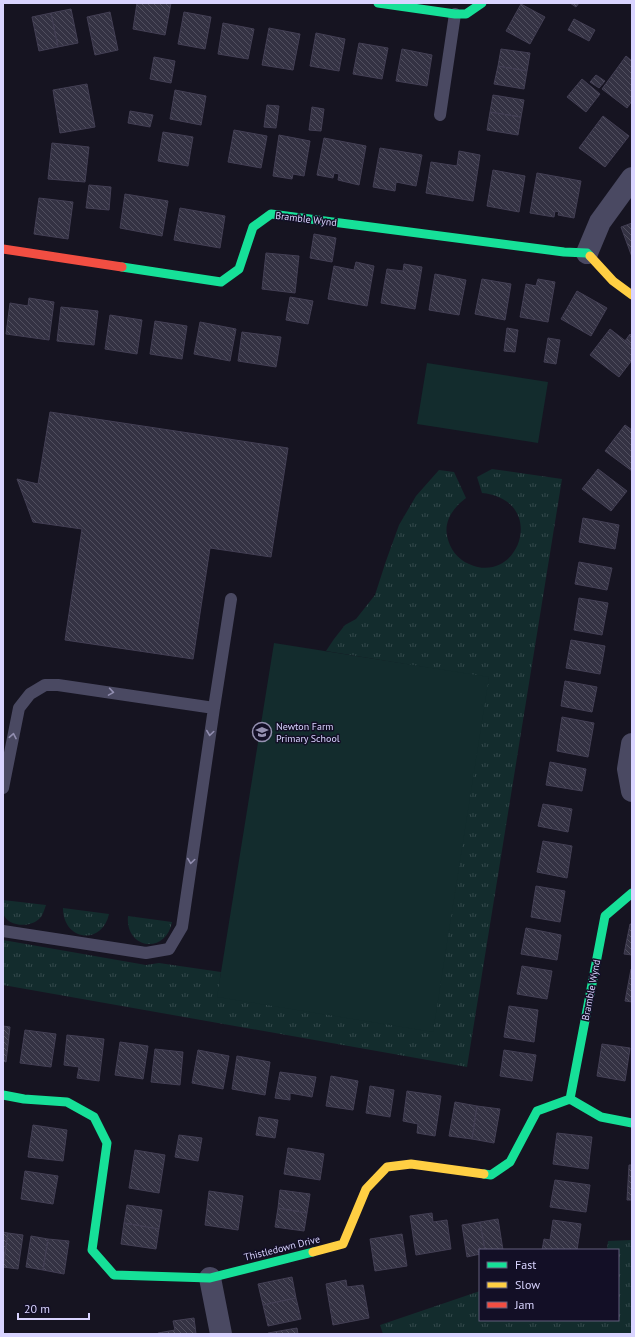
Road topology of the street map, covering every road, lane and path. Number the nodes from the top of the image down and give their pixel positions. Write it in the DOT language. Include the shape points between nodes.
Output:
graph roads {
  1 [pos="378,3"];
  2 [pos="482,3"];
  3 [pos="455,14"];
  4 [pos="440,115"];
  5 [pos="632,178"];
  6 [pos="3,249"];
  7 [pos="587,253"];
  8 [pos="632,295"];
  9 [pos="231,599"];
  10 [pos="214,708"];
  11 [pos="632,744"];
  12 [pos="3,788"];
  13 [pos="632,791"];
  14 [pos="632,893"];
  15 [pos="3,931"];
  16 [pos="3,1095"];
  17 [pos="570,1099"];
  18 [pos="632,1123"];
  19 [pos="210,1278"];
  20 [pos="221,1334"];
  1 -- 3 [label="street"];
  2 -- 3 [label="street" via="466,14"];
  3 -- 4 [label="lane"];
  5 -- 7 [label="street" via="600,222"];
  6 -- 7 [label="street, Bramble Wynd" via="221,282 239,269 253,227 271,214"];
  7 -- 8 [label="street" via="613,281"];
  9 -- 10 [label="lane"];
  12 -- 10 [label="lane, one-way" via="19,708 30,694 45,685 64,685"];
  10 -- 15 [label="lane, one-way" via="182,927 169,949 146,954"];
  11 -- 13 [label="street" via="628,769"];
  14 -- 17 [label="street, Bramble Wynd" via="605,916"];
  16 -- 19 [label="street, Thistledown Drive" via="68,1102 94,1117 107,1143 92,1250 114,1275"];
  17 -- 18 [label="street" via="601,1117"];
  17 -- 19 [label="street, Thistledown Drive" via="537,1111 510,1162 491,1175 411,1164 387,1167 366,1189 342,1244"];
  19 -- 20 [label="street"];
}
